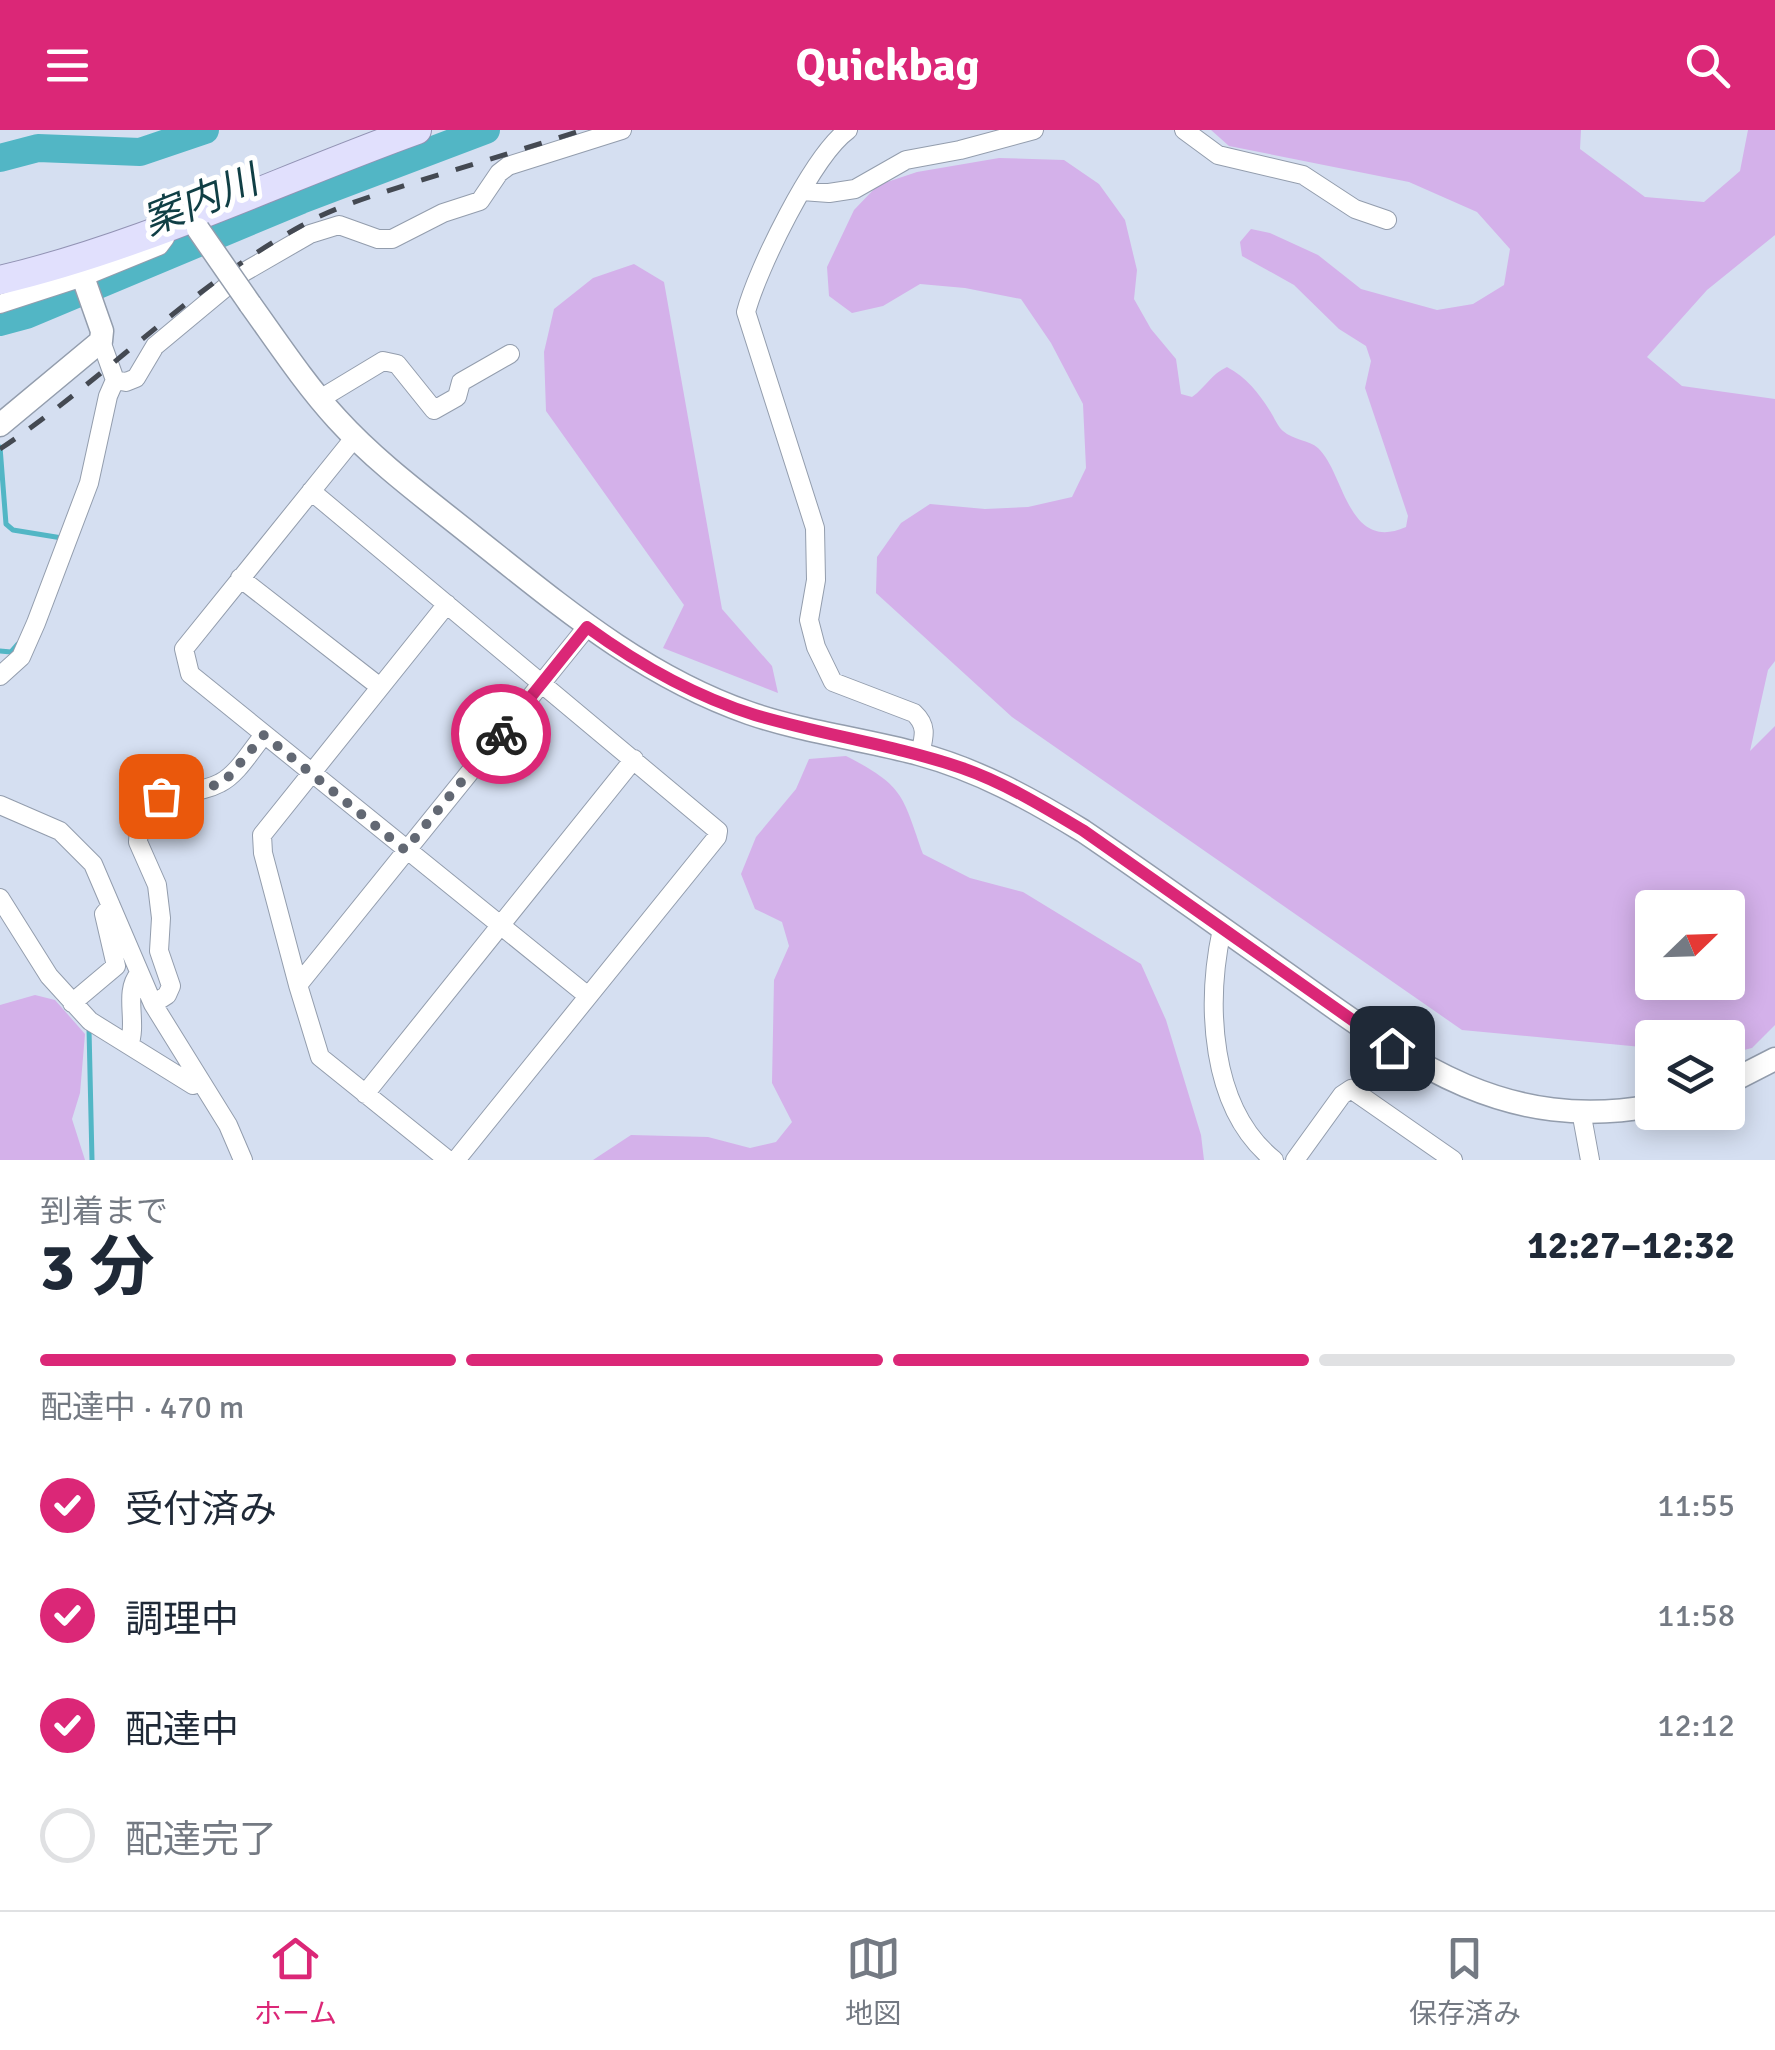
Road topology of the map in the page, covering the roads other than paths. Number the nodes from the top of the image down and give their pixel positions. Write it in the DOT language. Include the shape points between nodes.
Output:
graph roads {
  1 [pos="417,130"];
  2 [pos="622,130"];
  3 [pos="848,130"];
  4 [pos="1034,130"];
  5 [pos="1184,130"];
  6 [pos="802,191"];
  7 [pos="1388,220"];
  8 [pos="194,224"];
  9 [pos="162,230"];
  10 [pos="0,280"];
  11 [pos="87,287"];
  12 [pos="0,304"];
  13 [pos="101,341"];
  14 [pos="510,354"];
  15 [pos="115,380"];
  16 [pos="320,398"];
  17 [pos="0,425"];
  18 [pos="355,438"];
  19 [pos="311,491"];
  20 [pos="240,578"];
  21 [pos="447,604"];
  22 [pos="587,627"];
  23 [pos="0,676"];
  24 [pos="543,683"];
  25 [pos="380,687"];
  26 [pos="264,735"];
  27 [pos="920,754"];
  28 [pos="634,759"];
  29 [pos="311,774"];
  30 [pos="0,804"];
  31 [pos="405,850"];
  32 [pos="0,898"];
  33 [pos="111,906"];
  34 [pos="499,926"];
  35 [pos="1222,928"];
  36 [pos="139,974"];
  37 [pos="298,985"];
  38 [pos="588,996"];
  39 [pos="72,1003"];
  40 [pos="153,1004"];
  41 [pos="129,1045"];
  42 [pos="1775,1059"];
  43 [pos="1745,1074"];
  44 [pos="200,1082"];
  45 [pos="366,1094"];
  46 [pos="1635,1107"];
  47 [pos="1581,1111"];
  48 [pos="243,1160"];
  49 [pos="448,1160"];
  50 [pos="456,1160"];
  51 [pos="1274,1160"];
  52 [pos="1295,1160"];
  53 [pos="1453,1160"];
  54 [pos="1590,1160"];
  1 -- 8 [label="main road" via="311,168"];
  2 -- 15 [label="street" via="508,166 480,201 392,239 338,226 310,234 244,272 170,333 136,378"];
  3 -- 6 [label="street"];
  4 -- 6 [label="street" via="906,160 856,188"];
  5 -- 7 [label="street" via="1218,155 1303,175"];
  6 -- 27 [label="street" via="759,270 746,312 815,528 809,620 833,682 922,720"];
  8 -- 9 [label="main road"];
  8 -- 16 [label="street, bridge"];
  9 -- 10 [label="main road"];
  9 -- 11 [label="street" via="159,246"];
  11 -- 12 [label="street"];
  11 -- 13 [label="street"];
  13 -- 15 [label="street"];
  13 -- 17 [label="street"];
  14 -- 16 [label="street" via="461,382 457,397 434,410 390,360"];
  15 -- 23 [label="street" via="89,482 44,605 21,657"];
  16 -- 18 [label="street"];
  18 -- 19 [label="street"];
  18 -- 22 [label="street"];
  19 -- 20 [label="street"];
  19 -- 21 [label="street"];
  20 -- 25 [label="street"];
  20 -- 26 [label="street" via="184,649 190,674"];
  21 -- 24 [label="street"];
  21 -- 25 [label="street"];
  22 -- 24 [label="street"];
  22 -- 27 [label="street" via="642,664 716,700 802,728"];
  24 -- 28 [label="street"];
  24 -- 31 [label="street"];
  25 -- 29 [label="street"];
  26 -- 29 [label="street"];
  26 -- 40 [label="street" via="224,782 161,796 140,815 138,842 160,897 159,952 171,986"];
  27 -- 35 [label="street" via="1035,801"];
  28 -- 34 [label="street"];
  28 -- 38 [label="street" via="718,831"];
  29 -- 31 [label="street"];
  29 -- 37 [label="street" via="262,835"];
  30 -- 33 [label="street" via="73,842 93,864"];
  31 -- 34 [label="street"];
  31 -- 37 [label="street"];
  32 -- 39 [label="street"];
  33 -- 36 [label="street"];
  33 -- 39 [label="street" via="104,914 116,966"];
  34 -- 38 [label="street"];
  34 -- 45 [label="street"];
  35 -- 47 [label="street" via="1438,1076 1488,1096"];
  35 -- 51 [label="street" via="1214,1044 1239,1115"];
  36 -- 40 [label="street"];
  36 -- 41 [label="street" via="132,984"];
  37 -- 45 [label="street" via="320,1057"];
  38 -- 50 [label="street"];
  39 -- 41 [label="street"];
  40 -- 44 [label="street"];
  41 -- 44 [label="street" via="193,1085"];
  42 -- 43 [label="street"];
  44 -- 48 [label="street"];
  45 -- 49 [label="street"];
  46 -- 47 [label="street"];
  47 -- 54 [label="street"];
  52 -- 53 [label="street" via="1352,1089"];
}
